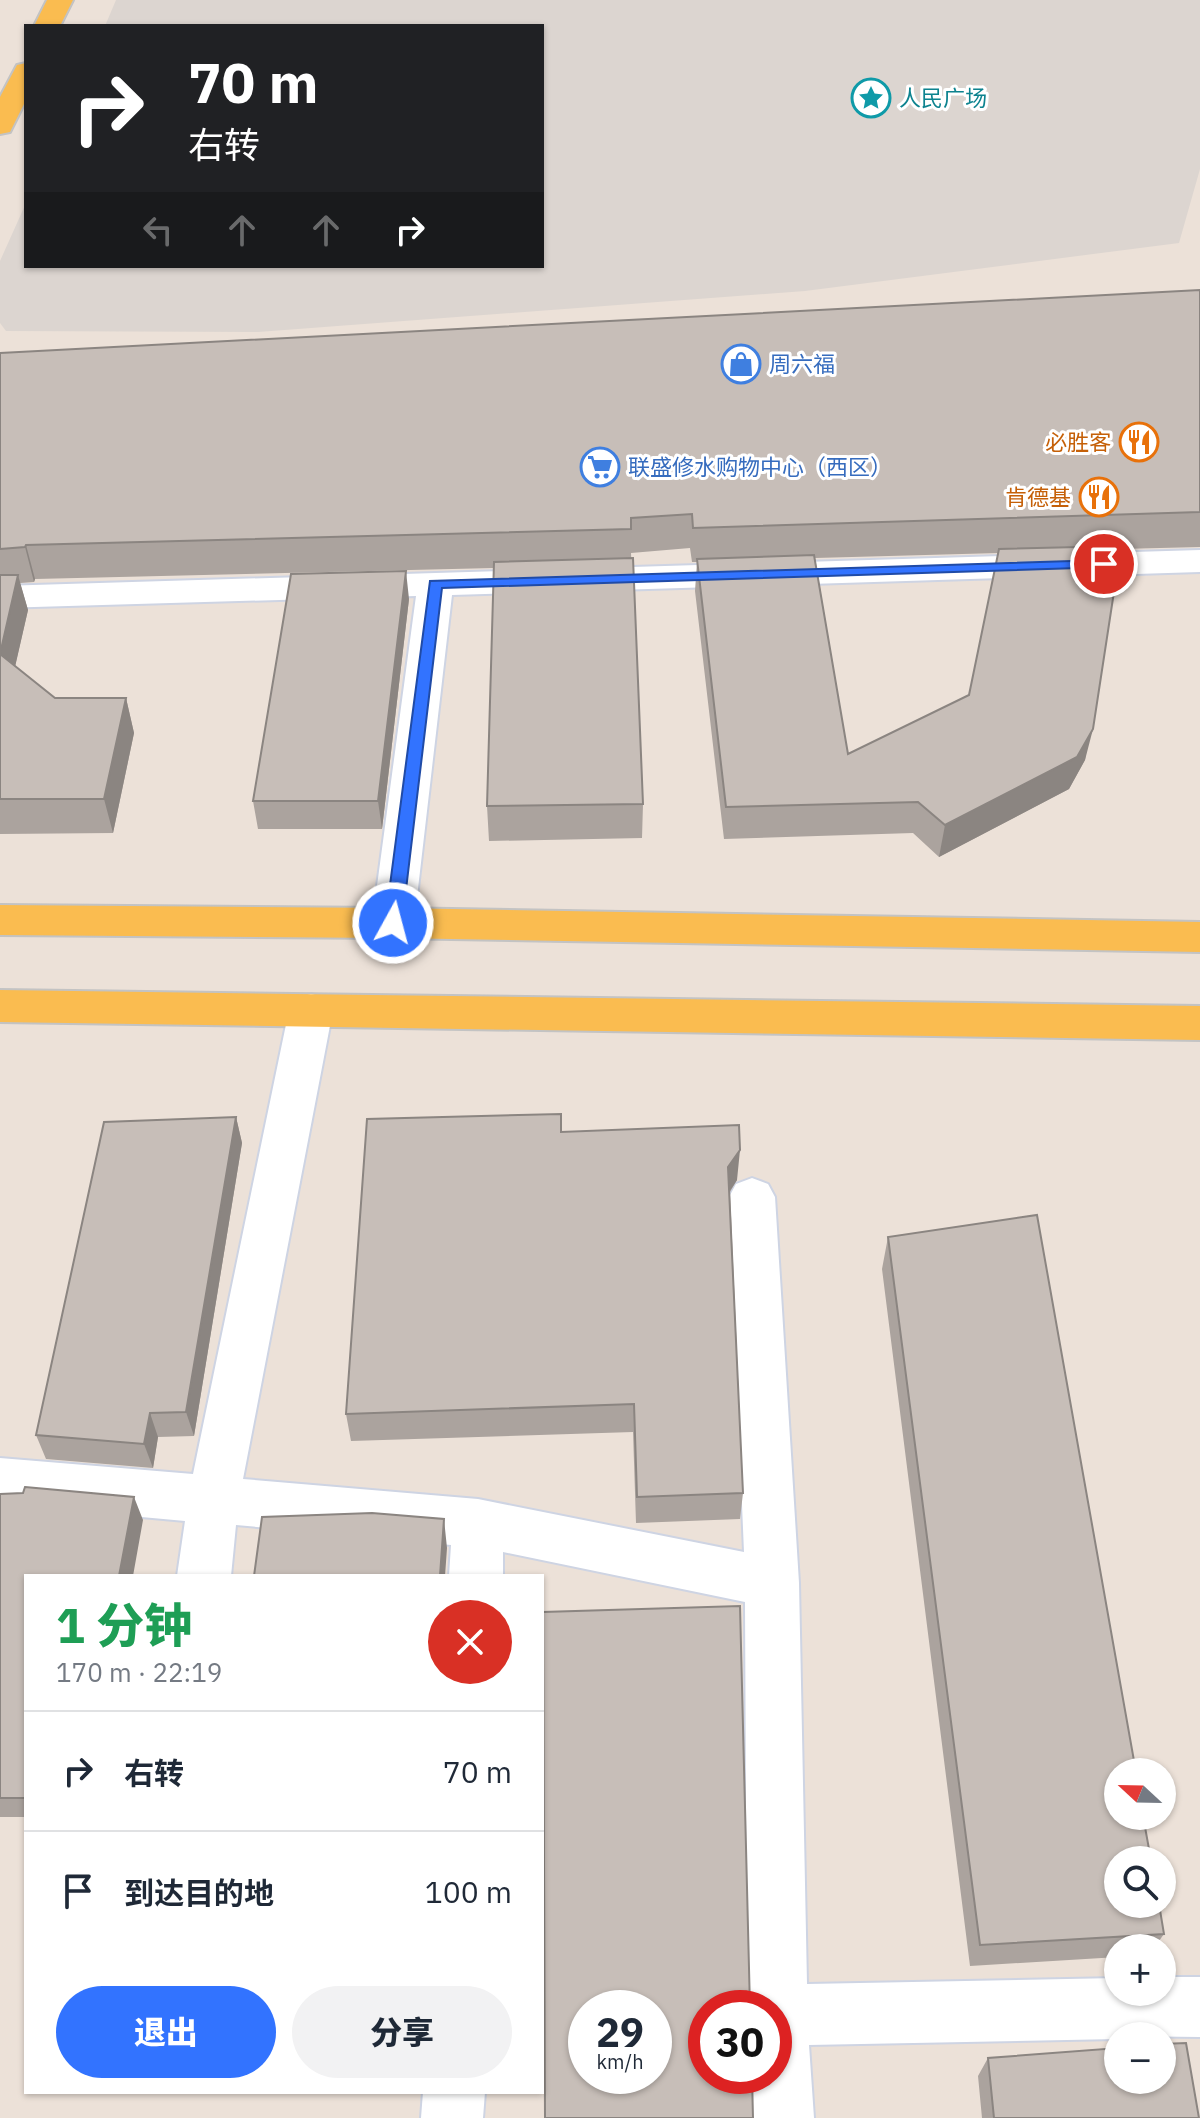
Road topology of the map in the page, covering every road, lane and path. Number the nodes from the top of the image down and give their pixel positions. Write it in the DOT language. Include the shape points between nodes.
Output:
graph roads {
  1 [pos="60,0"];
  2 [pos="48,24"];
  3 [pos="24,75"];
  4 [pos="0,126"];
  5 [pos="1200,561"];
  6 [pos="435,584"];
  7 [pos="0,597"];
  8 [pos="0,920"];
  9 [pos="393,923"];
  10 [pos="1200,937"];
  11 [pos="0,1006"];
  12 [pos="311,1010"];
  13 [pos="1200,1023"];
  14 [pos="752,1197"];
  15 [pos="0,1481"];
  16 [pos="214,1497"];
  17 [pos="478,1523"];
  18 [pos="204,1574"];
  19 [pos="476,1574"];
  20 [pos="772,1583"];
  21 [pos="777,1990"];
  22 [pos="1200,2007"];
  23 [pos="792,2015"];
  24 [pos="454,2094"];
  25 [pos="782,2094"];
  26 [pos="452,2118"];
  27 [pos="783,2118"];
  1 -- 2 [label="main road"];
  3 -- 4 [label="main road"];
  5 -- 6 [label="street"];
  6 -- 7 [label="street"];
  6 -- 9 [label="street"];
  8 -- 9 [label="main road"];
  9 -- 10 [label="main road"];
  11 -- 12 [label="main road"];
  12 -- 13 [label="main road"];
  12 -- 16 [label="street"];
  14 -- 20 [label="street"];
  15 -- 16 [label="street"];
  16 -- 17 [label="street"];
  16 -- 18 [label="street"];
  17 -- 19 [label="street"];
  17 -- 20 [label="street"];
  20 -- 21 [label="street"];
  22 -- 23 [label="street"];
  24 -- 26 [label="street"];
  25 -- 27 [label="street"];
}
